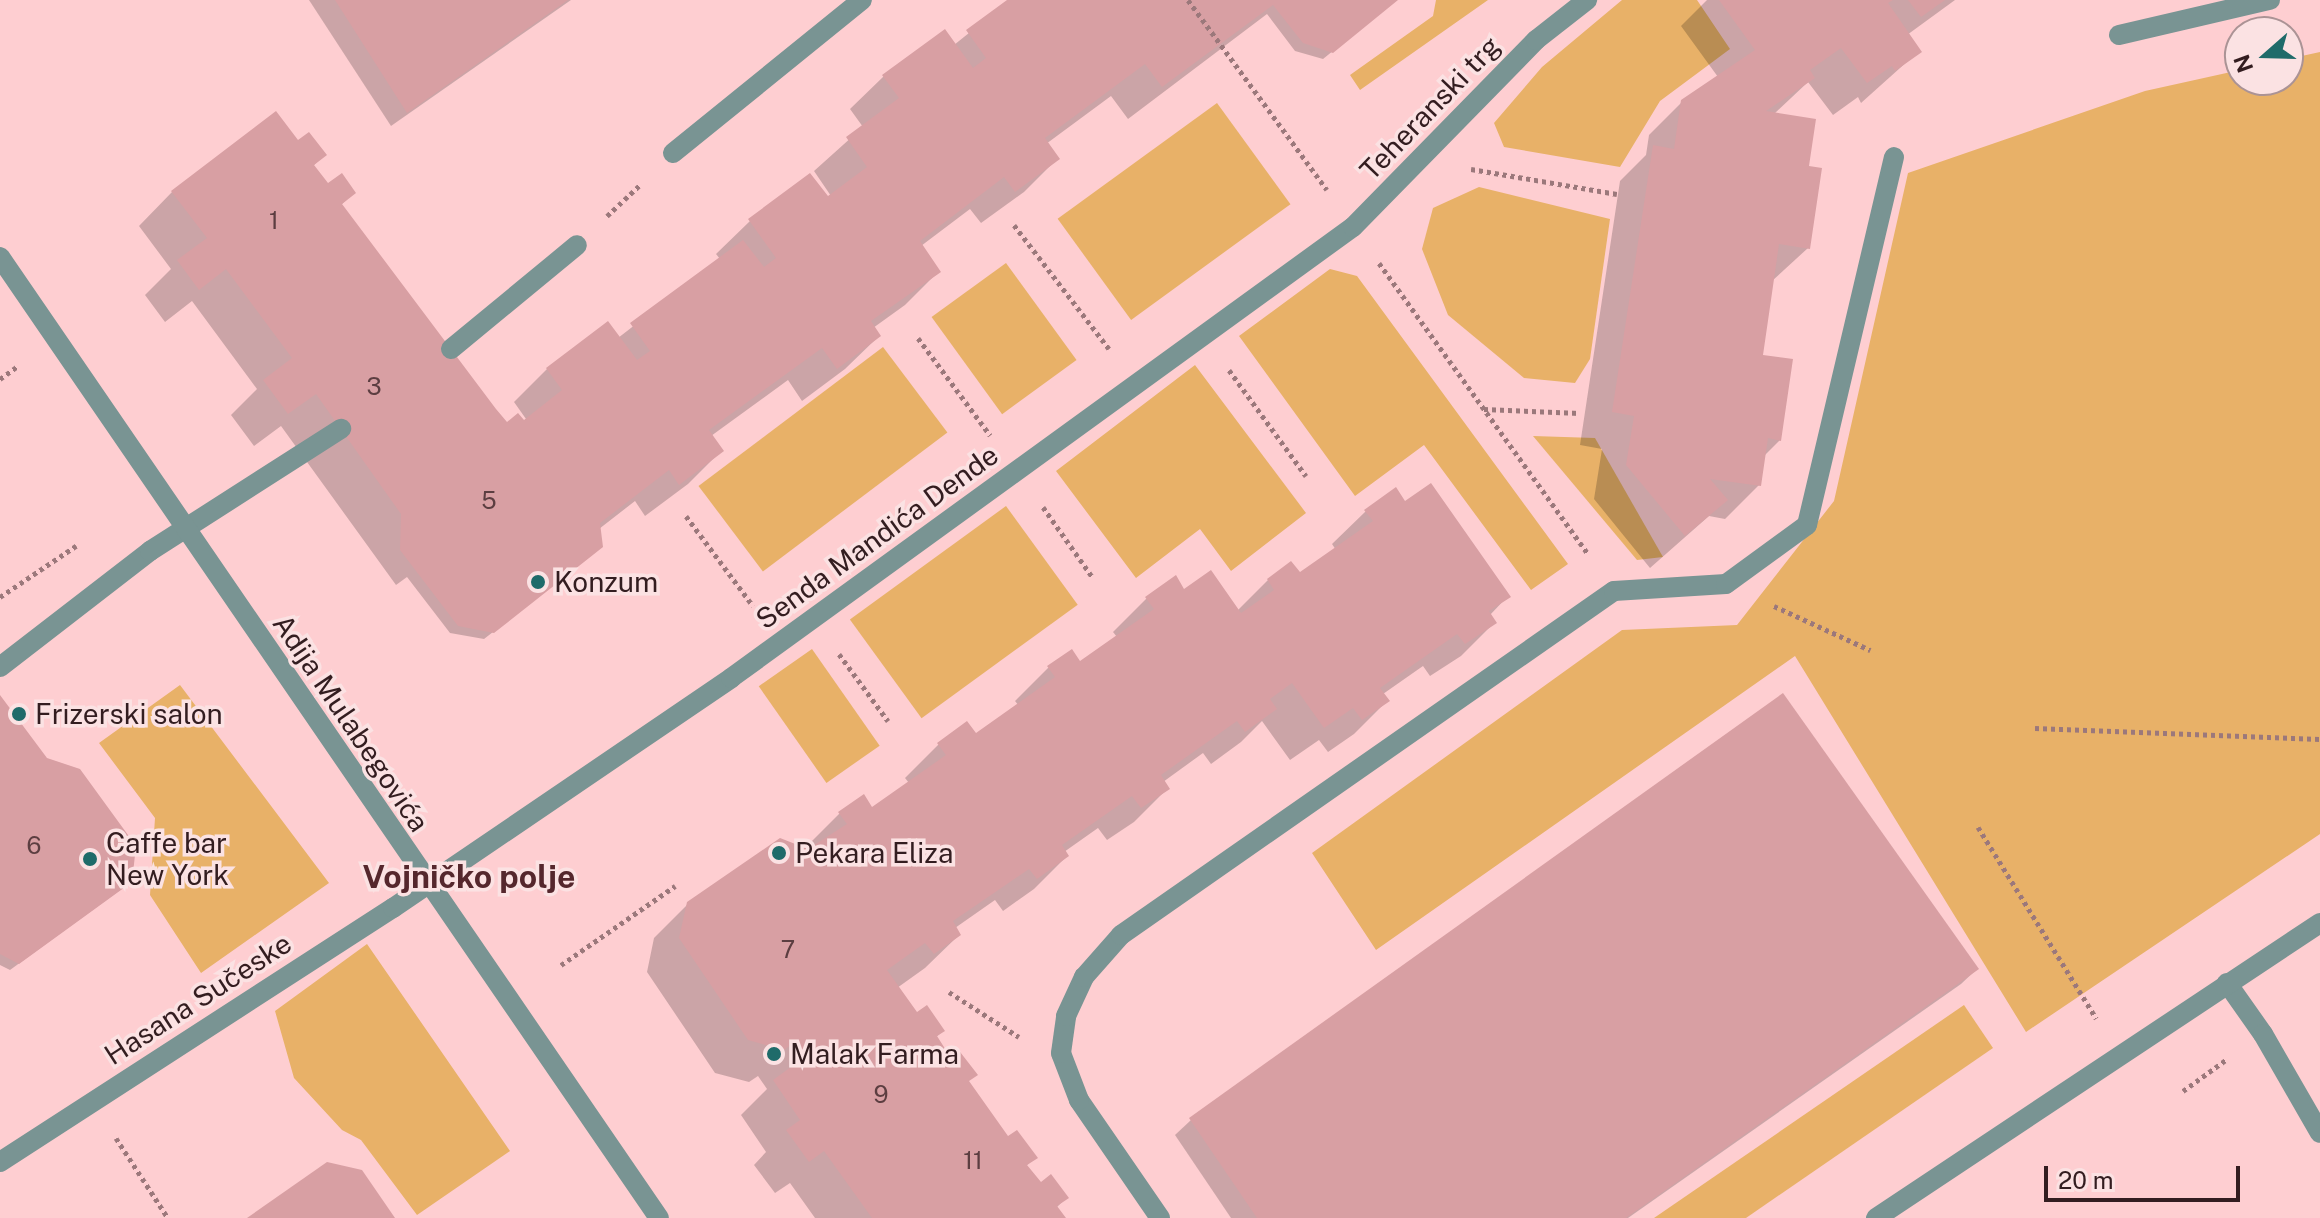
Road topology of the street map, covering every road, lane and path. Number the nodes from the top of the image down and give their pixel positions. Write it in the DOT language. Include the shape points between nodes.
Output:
graph roads {
  1 [pos="862,0"];
  2 [pos="1188,0"];
  3 [pos="1587,0"];
  4 [pos="2270,0"];
  5 [pos="2119,35"];
  6 [pos="673,153"];
  7 [pos="1894,157"];
  8 [pos="1419,160"];
  9 [pos="1617,194"];
  10 [pos="1014,225"];
  11 [pos="1353,227"];
  12 [pos="577,245"];
  13 [pos="0,257"];
  14 [pos="1204,336"];
  15 [pos="918,338"];
  16 [pos="451,349"];
  17 [pos="18,366"];
  18 [pos="0,379"];
  19 [pos="1137,384"];
  20 [pos="1483,409"];
  21 [pos="1580,413"];
  22 [pos="341,429"];
  23 [pos="1016,471"];
  24 [pos="1306,476"];
  25 [pos="686,516"];
  26 [pos="184,528"];
  27 [pos="87,539"];
  28 [pos="1093,578"];
  29 [pos="1726,584"];
  30 [pos="1614,591"];
  31 [pos="0,597"];
  32 [pos="814,619"];
  33 [pos="781,642"];
  34 [pos="1870,650"];
  35 [pos="0,667"];
  36 [pos="888,721"];
  37 [pos="2035,728"];
  38 [pos="2320,739"];
  39 [pos="1978,827"];
  40 [pos="428,884"];
  41 [pos="675,886"];
  42 [pos="2320,923"];
  43 [pos="561,965"];
  44 [pos="2227,983"];
  45 [pos="949,992"];
  46 [pos="1061,1053"];
  47 [pos="2114,1059"];
  48 [pos="93,1102"];
  49 [pos="2320,1133"];
  50 [pos="0,1162"];
  51 [pos="168,1218"];
  52 [pos="659,1218"];
  53 [pos="1160,1218"];
  54 [pos="1876,1218"];
  1 -- 6 [label="street"];
  2 -- 11 [label="path"];
  3 -- 8 [label="street, Teheranski trg" via="1536,40"];
  4 -- 5 [label="street"];
  6 -- 12 [label="path"];
  7 -- 29 [label="street" via="1807,525"];
  8 -- 9 [label="path"];
  8 -- 11 [label="street, Teheranski trg"];
  10 -- 19 [label="path"];
  11 -- 14 [label="street, Senda Mandića Dende"];
  11 -- 20 [label="path"];
  12 -- 16 [label="street"];
  13 -- 26 [label="street, Adija Mulabegovića"];
  14 -- 19 [label="street, Senda Mandića Dende"];
  14 -- 24 [label="path"];
  15 -- 23 [label="path"];
  17 -- 18 [label="path"];
  19 -- 23 [label="street, Senda Mandića Dende"];
  20 -- 21 [label="path"];
  20 -- 30 [label="path"];
  22 -- 26 [label="street"];
  23 -- 28 [label="path"];
  23 -- 32 [label="street, Senda Mandića Dende"];
  25 -- 33 [label="path"];
  26 -- 35 [label="street"];
  26 -- 40 [label="street, Adija Mulabegovića"];
  27 -- 31 [label="path"];
  29 -- 30 [label="street"];
  29 -- 34 [label="path"];
  30 -- 46 [label="street" via="1121,935 1084,977 1066,1016"];
  32 -- 33 [label="street, Senda Mandića Dende"];
  32 -- 36 [label="path"];
  33 -- 40 [label="street, Senda Mandića Dende"];
  37 -- 38 [label="path"];
  39 -- 47 [label="path" via="2090,1005"];
  40 -- 48 [label="street, Hasana Sučeske"];
  40 -- 52 [label="street, Adija Mulabegovića"];
  41 -- 43 [label="path"];
  42 -- 44 [label="street"];
  44 -- 47 [label="street"];
  44 -- 49 [label="street"];
  45 -- 46 [label="path" via="1009,1034"];
  46 -- 53 [label="street" via="1079,1100"];
  47 -- 54 [label="street"];
  48 -- 50 [label="street, Hasana Sučeske"];
  48 -- 51 [label="path"];
}
